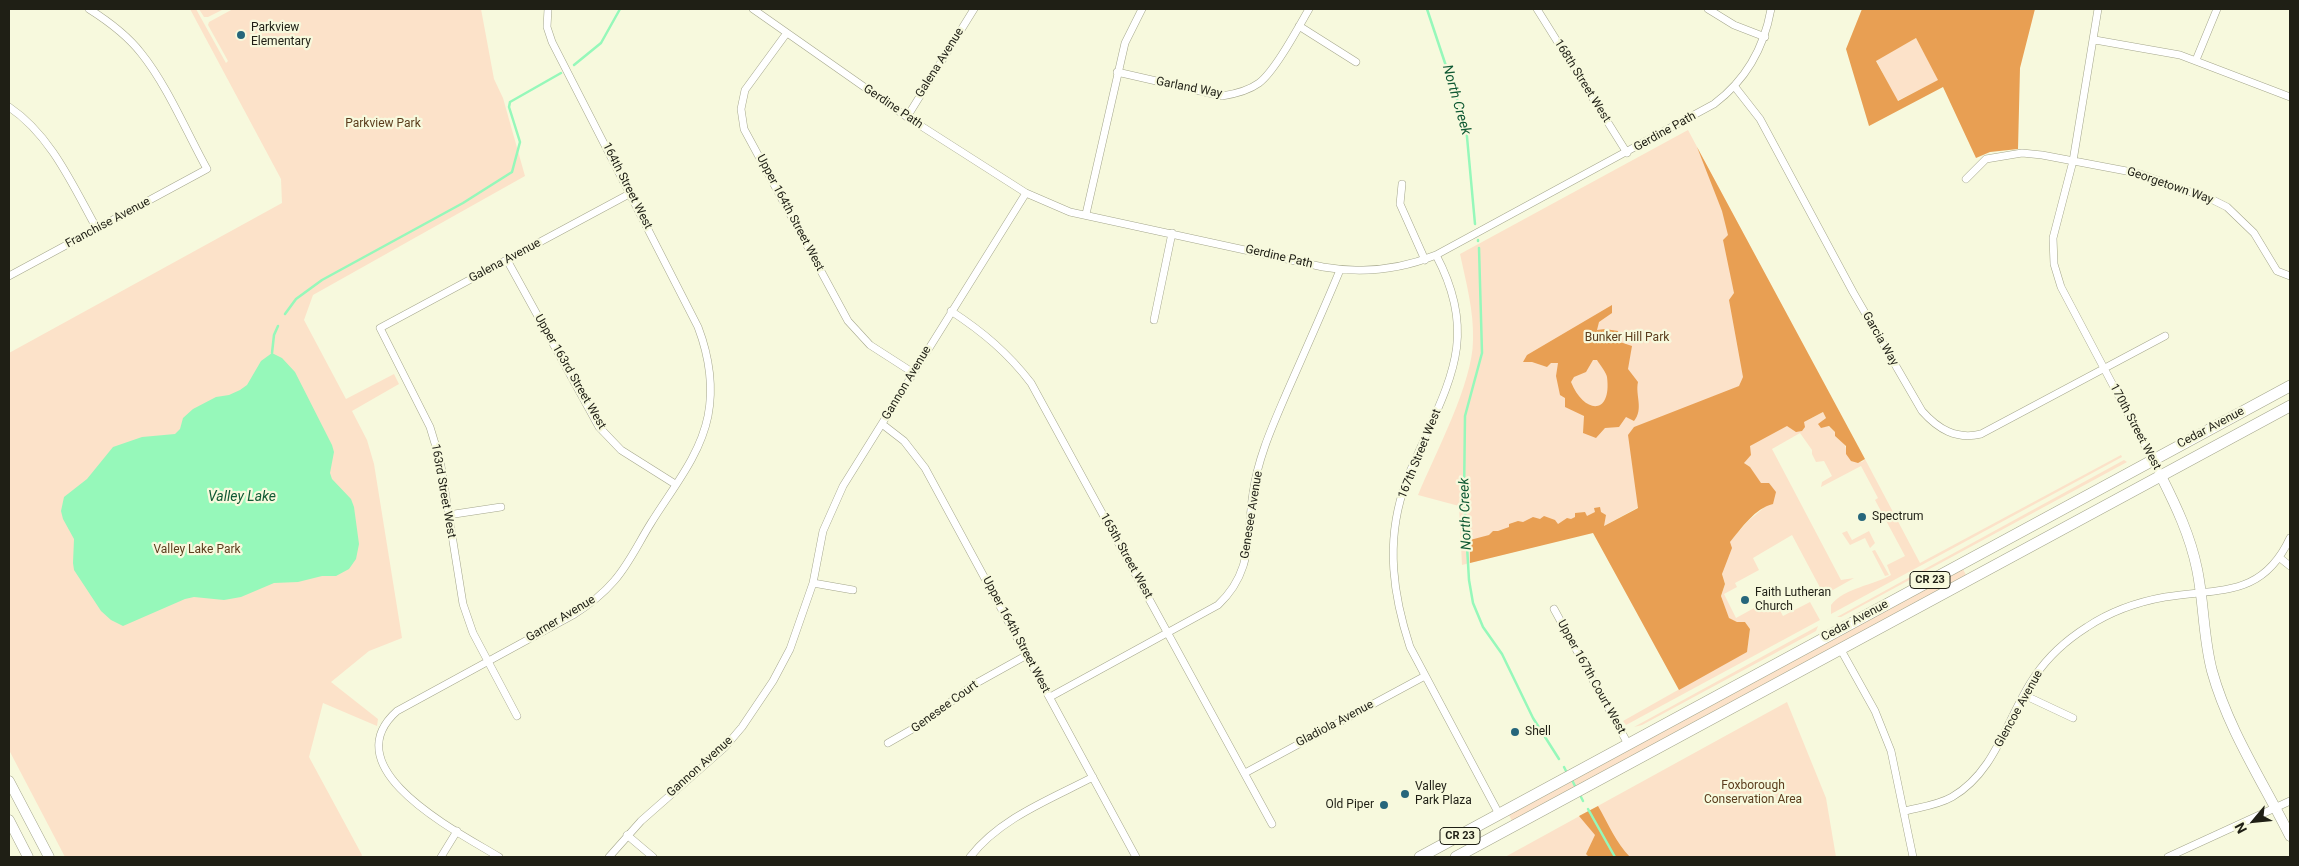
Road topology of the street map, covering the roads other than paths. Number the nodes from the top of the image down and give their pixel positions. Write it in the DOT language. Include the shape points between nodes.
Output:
graph roads {
  1 [pos="89,9"];
  2 [pos="548,9"];
  3 [pos="753,9"];
  4 [pos="974,9"];
  5 [pos="1142,9"];
  6 [pos="1309,9"];
  7 [pos="1537,9"];
  8 [pos="1708,9"];
  9 [pos="1771,9"];
  10 [pos="2098,9"];
  11 [pos="2217,9"];
  12 [pos="1299,26"];
  13 [pos="786,34"];
  14 [pos="1765,37"];
  15 [pos="2095,40"];
  16 [pos="2196,60"];
  17 [pos="1356,62"];
  18 [pos="1117,72"];
  19 [pos="1735,87"];
  20 [pos="2290,97"];
  21 [pos="9,107"];
  22 [pos="907,117"];
  23 [pos="1627,153"];
  24 [pos="2073,161"];
  25 [pos="1966,179"];
  26 [pos="1402,184"];
  27 [pos="631,193"];
  28 [pos="1026,193"];
  29 [pos="1086,214"];
  30 [pos="96,229"];
  31 [pos="1172,233"];
  32 [pos="1436,255"];
  33 [pos="507,260"];
  34 [pos="1426,260"];
  35 [pos="1340,270"];
  36 [pos="9,276"];
  37 [pos="2290,276"];
  38 [pos="951,311"];
  39 [pos="1154,320"];
  40 [pos="380,328"];
  41 [pos="2165,336"];
  42 [pos="708,363"];
  43 [pos="2104,369"];
  44 [pos="912,372"];
  45 [pos="2290,386"];
  46 [pos="2290,406"];
  47 [pos="882,424"];
  48 [pos="2152,460"];
  49 [pos="2161,476"];
  50 [pos="675,484"];
  51 [pos="501,507"];
  52 [pos="448,514"];
  53 [pos="2290,538"];
  54 [pos="2280,558"];
  55 [pos="2290,566"];
  56 [pos="813,583"];
  57 [pos="853,590"];
  58 [pos="2200,594"];
  59 [pos="1554,609"];
  60 [pos="1168,633"];
  61 [pos="1841,650"];
  62 [pos="1027,655"];
  63 [pos="487,661"];
  64 [pos="1424,676"];
  65 [pos="2024,694"];
  66 [pos="1050,697"];
  67 [pos="517,716"];
  68 [pos="2073,718"];
  69 [pos="888,744"];
  70 [pos="1628,744"];
  71 [pos="1245,773"];
  72 [pos="1092,777"];
  73 [pos="9,781"];
  74 [pos="2290,801"];
  75 [pos="2276,808"];
  76 [pos="1905,810"];
  77 [pos="1500,814"];
  78 [pos="9,820"];
  79 [pos="1272,824"];
  80 [pos="457,831"];
  81 [pos="627,835"];
  82 [pos="2290,836"];
  83 [pos="1458,856"];
  84 [pos="28,857"];
  85 [pos="49,857"];
  86 [pos="440,857"];
  87 [pos="499,857"];
  88 [pos="610,857"];
  89 [pos="653,857"];
  90 [pos="970,857"];
  91 [pos="1136,857"];
  92 [pos="1420,857"];
  93 [pos="1913,857"];
  94 [pos="2168,857"];
  1 -- 30 [label="street, Franchise Avenue" via="112,24 141,52 207,169"];
  2 -- 27 [label="street, 164th Street West" via="547,26 552,42"];
  3 -- 13 [label="street, Gerdine Path"];
  4 -- 22 [label="street, Galena Avenue"];
  5 -- 18 [label="street" via="1125,43"];
  6 -- 12 [label="street, Garland Way"];
  7 -- 23 [label="street, 168th Street West"];
  8 -- 14 [label="street" via="1734,25"];
  9 -- 14 [label="street, Gerdine Path"];
  10 -- 15 [label="street, 170th Street West"];
  11 -- 16 [label="street"];
  12 -- 17 [label="street"];
  12 -- 18 [label="street, Garland Way" via="1260,82 1237,94 1222,96"];
  13 -- 22 [label="street, Gerdine Path"];
  13 -- 44 [label="street, Upper 164th Street West" via="745,90 741,109 744,129 848,321 870,345"];
  14 -- 19 [label="street, Gerdine Path" via="1751,66"];
  15 -- 16 [label="street"];
  15 -- 24 [label="street, 170th Street West"];
  16 -- 20 [label="street"];
  18 -- 29 [label="street"];
  19 -- 23 [label="street, Gerdine Path" via="1708,108"];
  19 -- 43 [label="street, Garcia Way" via="1760,119 1853,292 1922,411 1934,425 1956,435 1980,434"];
  21 -- 30 [label="street" via="40,135 60,162"];
  22 -- 28 [label="street, Gerdine Path"];
  23 -- 32 [label="street, Gerdine Path"];
  24 -- 25 [label="street, Georgetown Way" via="2032,154 2002,155 1986,159"];
  24 -- 37 [label="street, Georgetown Way" via="2137,173 2227,207 2254,233 2277,271"];
  24 -- 43 [label="street, 170th Street West" via="2053,238 2054,264 2061,287"];
  26 -- 34 [label="street" via="1400,204"];
  27 -- 33 [label="street, Galena Avenue"];
  27 -- 42 [label="street, 164th Street West" via="698,327"];
  28 -- 29 [label="street, Gerdine Path" via="1054,207"];
  28 -- 38 [label="street, Gannon Avenue"];
  29 -- 31 [label="street, Gerdine Path"];
  30 -- 36 [label="street, Franchise Avenue"];
  31 -- 35 [label="street, Gerdine Path"];
  31 -- 39 [label="street"];
  32 -- 34 [label="street, Gerdine Path"];
  32 -- 64 [label="street, 167th Street West" via="1456,301 1458,348 1450,380 1403,490 1392,552 1393,583 1400,617"];
  33 -- 40 [label="street, Galena Avenue"];
  33 -- 50 [label="street, Upper 163rd Street West" via="599,427 621,450"];
  34 -- 35 [label="street, Gerdine Path" via="1386,270"];
  35 -- 60 [label="street, Genesee Avenue" via="1264,447 1253,491 1246,559 1239,579 1231,593 1218,605"];
  38 -- 44 [label="street, Gannon Avenue"];
  38 -- 60 [label="street, 165th Street West" via="996,343 1031,383"];
  40 -- 52 [label="street, 163rd Street West" via="430,427 440,460"];
  41 -- 43 [label="street, Garcia Way"];
  42 -- 50 [label="street, Garner Avenue" via="711,393 704,431 700,445"];
  43 -- 48 [label="street, 170th Street West"];
  44 -- 47 [label="street, Gannon Avenue"];
  45 -- 48 [label="main road, Cedar Avenue / CR 23"];
  46 -- 49 [label="main road, Cedar Avenue / CR 23"];
  47 -- 56 [label="street, Gannon Avenue" via="832,506 823,531"];
  47 -- 62 [label="street, Upper 164th Street West" via="904,441 925,468"];
  48 -- 49 [label="street, 170th Street West"];
  48 -- 70 [label="main road, Cedar Avenue / CR 23"];
  49 -- 58 [label="street, 170th Street West" via="2189,538"];
  49 -- 61 [label="main road, Cedar Avenue / CR 23"];
  50 -- 63 [label="street, Garner Avenue" via="624,567 603,593 588,606"];
  51 -- 52 [label="street"];
  52 -- 63 [label="street, 163rd Street West" via="463,604"];
  53 -- 54 [label="street, Glencoe Avenue"];
  54 -- 55 [label="street"];
  54 -- 58 [label="street, Glencoe Avenue" via="2250,583"];
  56 -- 57 [label="street"];
  56 -- 81 [label="street, Gannon Avenue" via="790,649 742,727"];
  58 -- 65 [label="street, Glencoe Avenue" via="2136,603 2099,620 2074,636 2056,653"];
  58 -- 75 [label="street, 170th Street West" via="2206,644 2218,691 2232,725"];
  59 -- 70 [label="street, Upper 167th Court West"];
  60 -- 66 [label="street, Genesee Avenue"];
  60 -- 71 [label="street, 165th Street West"];
  61 -- 76 [label="street" via="1885,733"];
  61 -- 83 [label="main road, Cedar Avenue / CR 23"];
  62 -- 66 [label="street, Upper 164th Street West"];
  62 -- 69 [label="street, Genesee Court" via="973,685 916,728"];
  63 -- 67 [label="street, 163rd Street West"];
  63 -- 80 [label="street, Garner Avenue" via="397,711 382,726 379,737 381,759 400,787 422,808"];
  64 -- 71 [label="street, Gladiola Avenue"];
  64 -- 77 [label="street, 167th Street West"];
  65 -- 68 [label="street"];
  65 -- 76 [label="street, Glencoe Avenue" via="1978,776 1952,797"];
  66 -- 72 [label="street, Upper 164th Street West"];
  70 -- 77 [label="main road, Cedar Avenue / CR 23"];
  71 -- 79 [label="street, 165th Street West"];
  72 -- 90 [label="street" via="1009,822"];
  72 -- 91 [label="street, Upper 164th Street West"];
  73 -- 85 [label="street"];
  74 -- 75 [label="street"];
  75 -- 82 [label="street, 170th Street West"];
  75 -- 94 [label="street"];
  76 -- 93 [label="street"];
  77 -- 83 [label="main road" via="1487,832"];
  77 -- 92 [label="main road, Cedar Avenue / CR 23"];
  78 -- 84 [label="street"];
  80 -- 86 [label="street"];
  80 -- 87 [label="street"];
  81 -- 88 [label="street, Gannon Avenue"];
  81 -- 89 [label="street"];
}
